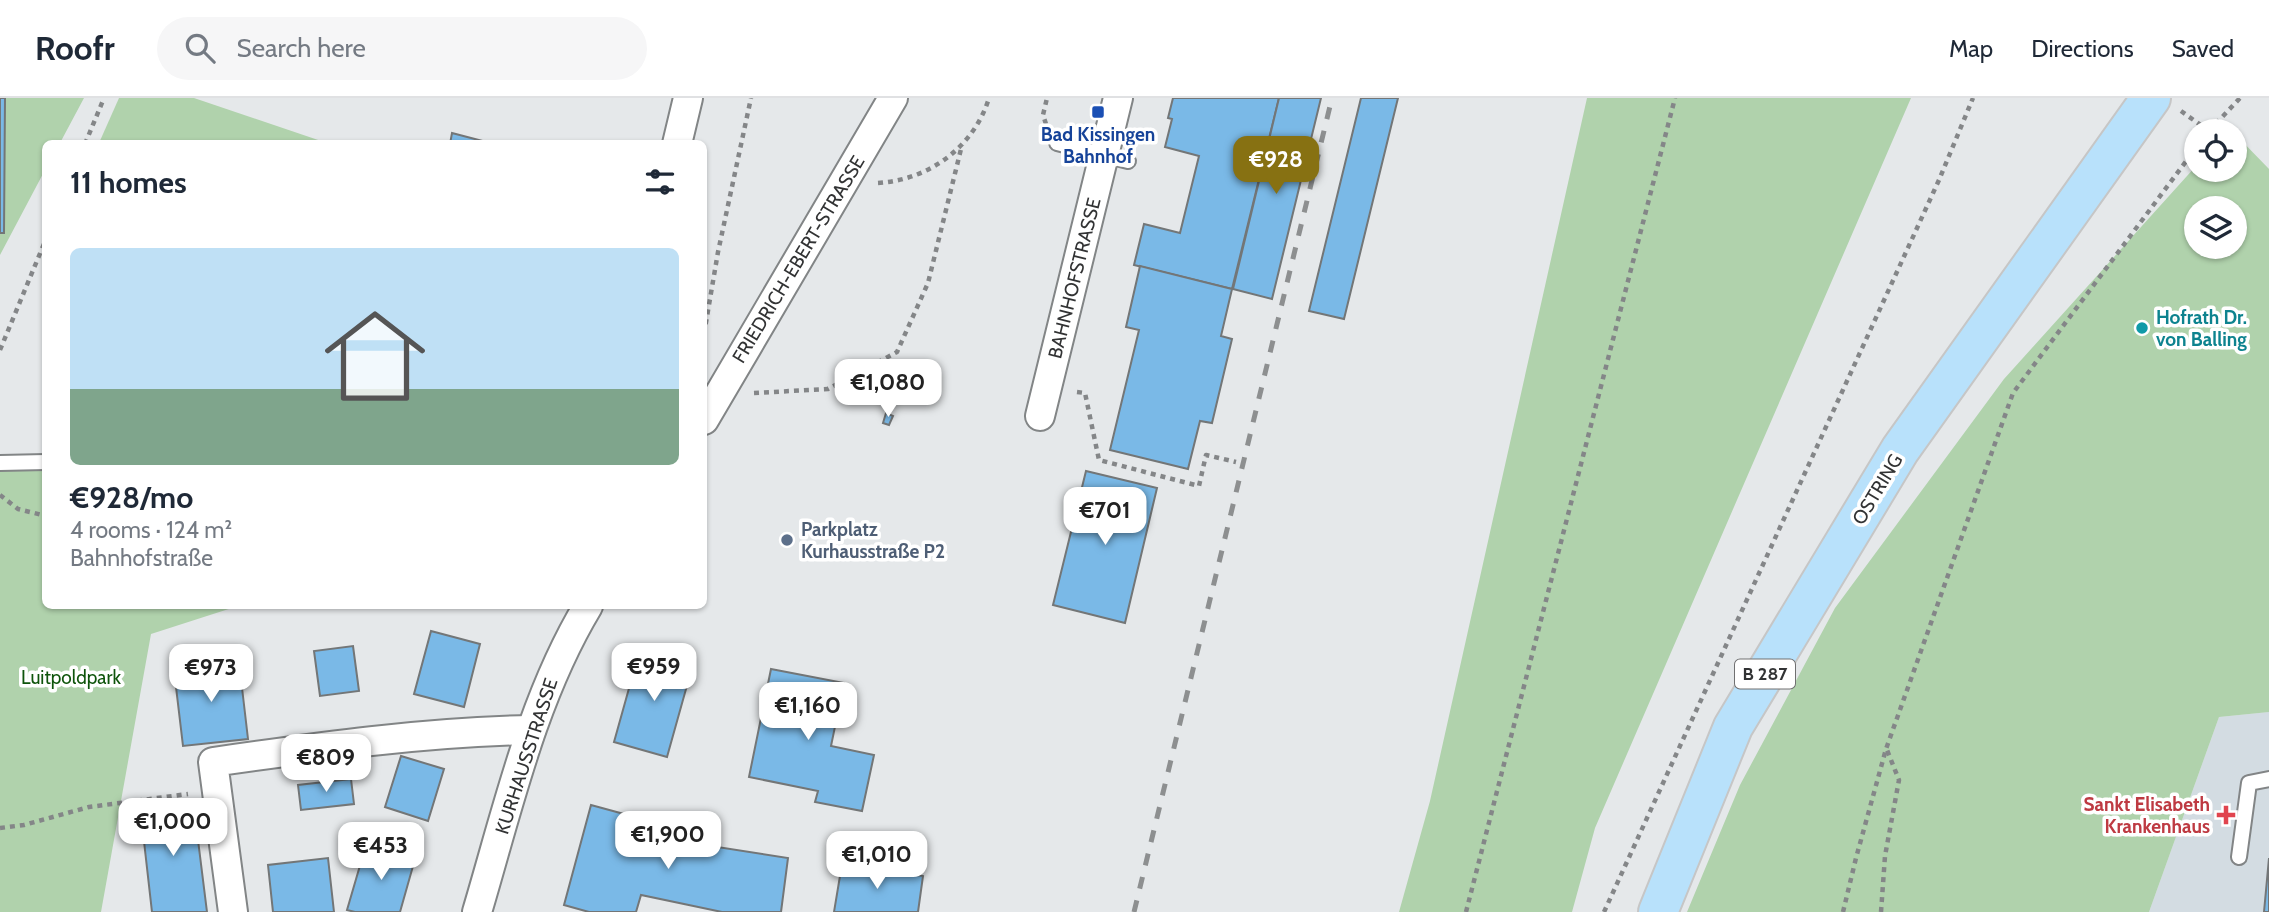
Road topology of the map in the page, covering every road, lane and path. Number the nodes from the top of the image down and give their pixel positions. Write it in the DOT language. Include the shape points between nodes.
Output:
graph roads {
  1 [pos="104,98"];
  2 [pos="688,98"];
  3 [pos="751,98"];
  4 [pos="893,98"];
  5 [pos="989,98"];
  6 [pos="1118,98"];
  7 [pos="1675,98"];
  8 [pos="1973,98"];
  9 [pos="2240,98"];
  10 [pos="2162,101"];
  11 [pos="2190,119"];
  12 [pos="2220,119"];
  13 [pos="87,140"];
  14 [pos="678,140"];
  15 [pos="1057,143"];
  16 [pos="962,145"];
  17 [pos="1116,158"];
  18 [pos="2184,164"];
  19 [pos="850,170"];
  20 [pos="42,249"];
  21 [pos="707,316"];
  22 [pos="0,350"];
  23 [pos="727,377"];
  24 [pos="1048,386"];
  25 [pos="707,414"];
  26 [pos="1040,416"];
  27 [pos="42,462"];
  28 [pos="1236,462"];
  29 [pos="0,463"];
  30 [pos="0,495"];
  31 [pos="42,515"];
  32 [pos="586,609"];
  33 [pos="531,730"];
  34 [pos="1886,749"];
  35 [pos="2269,779"];
  36 [pos="217,790"];
  37 [pos="0,828"];
  38 [pos="2239,857"];
  39 [pos="233,912"];
  40 [pos="477,912"];
  41 [pos="1466,912"];
  42 [pos="1604,912"];
  43 [pos="1658,912"];
  44 [pos="1843,912"];
  45 [pos="1881,912"];
  1 -- 13 [label="path"];
  2 -- 14 [label="street"];
  3 -- 21 [label="path"];
  4 -- 19 [label="street, FRIEDRICH-EBERT-STRASSE"];
  5 -- 16 [label="path" via="980,122"];
  6 -- 17 [label="street, BAHNHOFSTRASSE"];
  7 -- 41 [label="path"];
  8 -- 42 [label="path"];
  9 -- 12 [label="path"];
  10 -- 11 [label="path"];
  10 -- 43 [label="main road, OSTRING / B 287" via="1900,450 1733,727"];
  15 -- 17 [label="lane"];
  16 -- 19 [label="path" via="941,163 900,182 871,184"];
  16 -- 23 [label="path" via="928,283 897,352 828,389 756,393"];
  17 -- 24 [label="street, BAHNHOFSTRASSE"];
  18 -- 34 [label="path" via="2012,393"];
  19 -- 23 [label="street, FRIEDRICH-EBERT-STRASSE"];
  20 -- 22 [label="path"];
  23 -- 25 [label="street, FRIEDRICH-EBERT-STRASSE"];
  24 -- 26 [label="street, BAHNHOFSTRASSE"];
  24 -- 28 [label="path" via="1085,393 1099,460 1199,485 1206,455"];
  27 -- 29 [label="lane"];
  30 -- 31 [label="path" via="18,509"];
  32 -- 33 [label="street, KURHAUSSTRASSE" via="550,677"];
  33 -- 36 [label="street" via="349,744 213,762"];
  33 -- 40 [label="street, KURHAUSSTRASSE"];
  34 -- 44 [label="path"];
  34 -- 45 [label="path" via="1899,780 1885,856"];
  35 -- 38 [label="lane" via="2249,783"];
  36 -- 37 [label="path" via="89,807"];
  36 -- 39 [label="street"];
}
